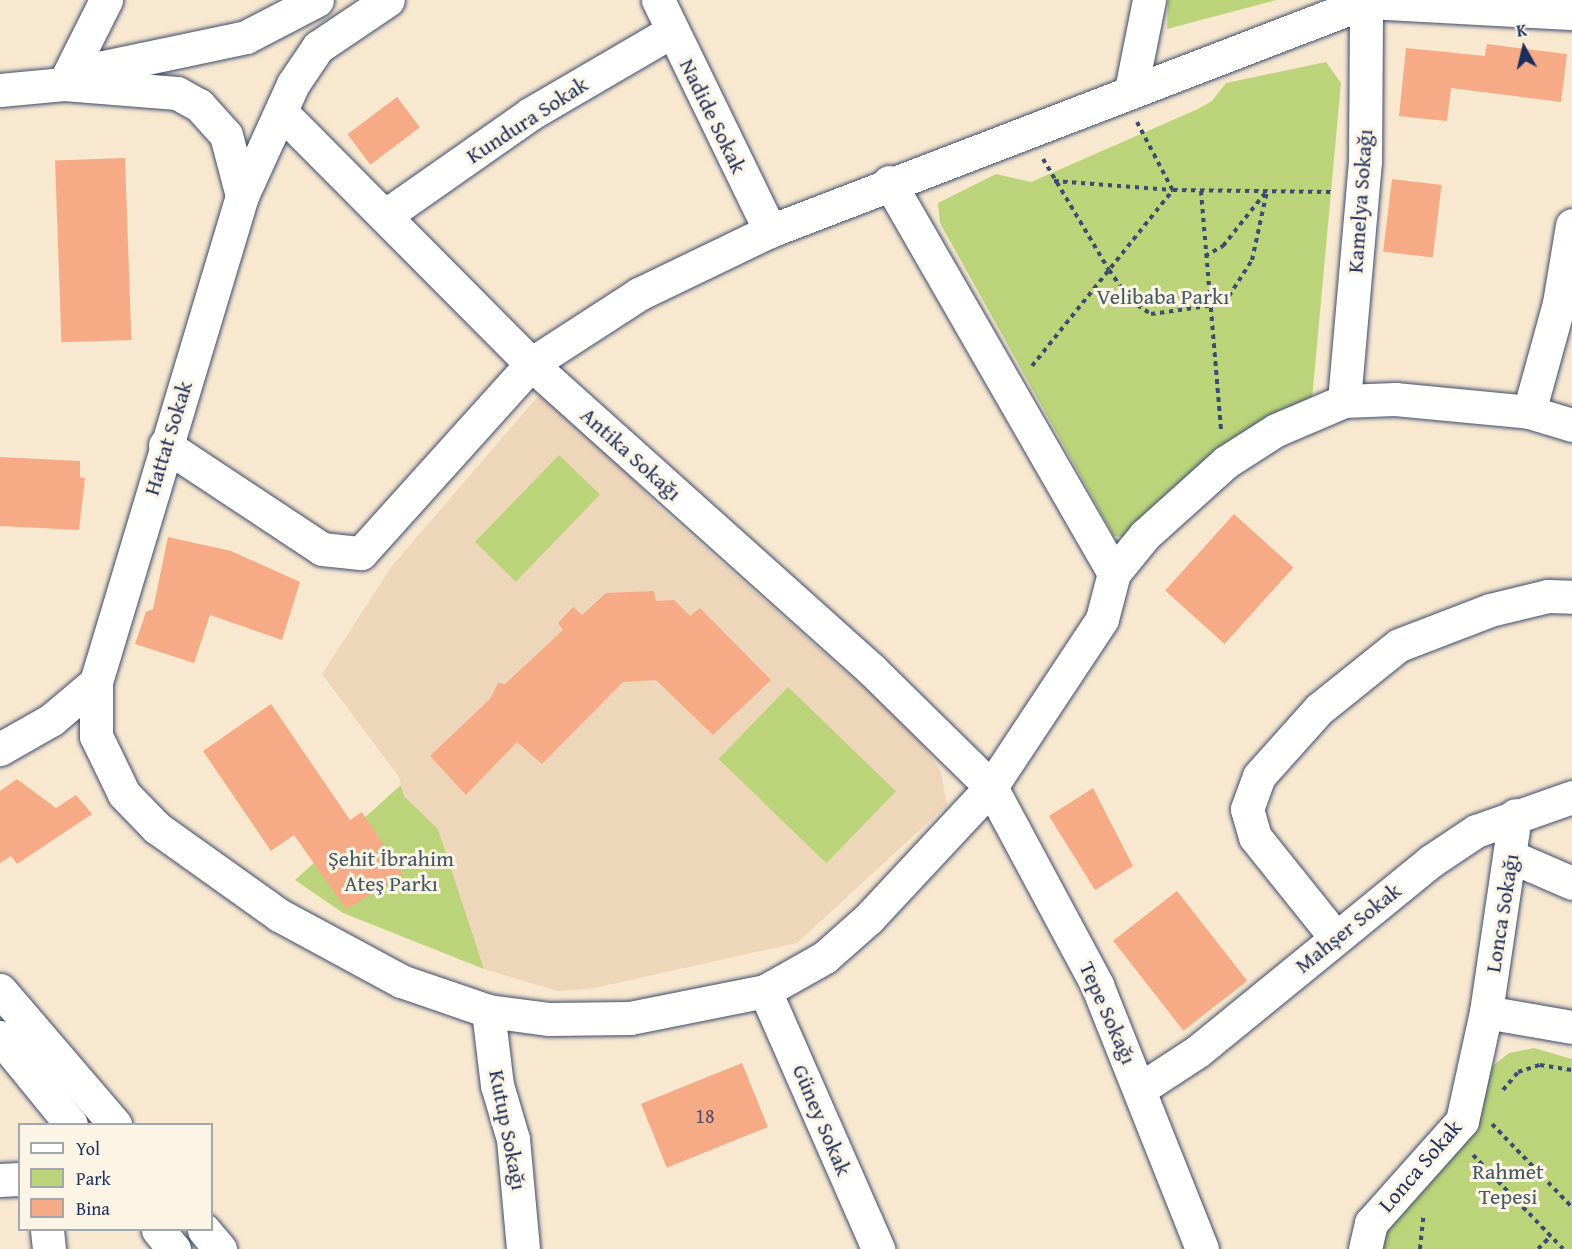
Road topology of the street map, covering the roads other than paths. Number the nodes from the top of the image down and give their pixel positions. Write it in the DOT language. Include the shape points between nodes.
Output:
graph roads {
  1 [pos="106,0"];
  2 [pos="317,0"];
  3 [pos="388,0"];
  4 [pos="657,0"];
  5 [pos="1149,0"];
  6 [pos="1366,1"];
  7 [pos="1572,13"];
  8 [pos="672,31"];
  9 [pos="64,84"];
  10 [pos="0,90"];
  11 [pos="1126,91"];
  12 [pos="281,112"];
  13 [pos="889,182"];
  14 [pos="242,196"];
  15 [pos="386,215"];
  16 [pos="1572,225"];
  17 [pos="770,231"];
  18 [pos="1566,306"];
  19 [pos="531,364"];
  20 [pos="1344,401"];
  21 [pos="1529,412"];
  22 [pos="1572,425"];
  23 [pos="165,445"];
  24 [pos="1113,573"];
  25 [pos="1572,597"];
  26 [pos="96,682"];
  27 [pos="4,749"];
  28 [pos="991,787"];
  29 [pos="1572,797"];
  30 [pos="1515,815"];
  31 [pos="1512,857"];
  32 [pos="1572,883"];
  33 [pos="1336,938"];
  34 [pos="0,990"];
  35 [pos="765,991"];
  36 [pos="488,1011"];
  37 [pos="1486,1011"];
  38 [pos="1572,1027"];
  39 [pos="0,1037"];
  40 [pos="1140,1089"];
  41 [pos="69,1123"];
  42 [pos="113,1123"];
  43 [pos="18,1179"];
  44 [pos="0,1180"];
  45 [pos="47,1231"];
  46 [pos="159,1231"];
  47 [pos="205,1231"];
  48 [pos="523,1248"];
  49 [pos="49,1249"];
  50 [pos="174,1249"];
  51 [pos="220,1249"];
  52 [pos="878,1249"];
  53 [pos="1202,1249"];
  54 [pos="1365,1249"];
  1 -- 9 [label="street"];
  2 -- 9 [label="street" via="246,37 104,67"];
  3 -- 12 [label="street, Hattat Sokak" via="318,47"];
  4 -- 8 [label="street, Nadide Sokak"];
  5 -- 11 [label="street"];
  6 -- 7 [label="street"];
  6 -- 11 [label="street"];
  6 -- 20 [label="street, Kamelya Sokağı" via="1362,192"];
  8 -- 15 [label="street, Kundura Sokak" via="530,114"];
  8 -- 17 [label="street, Nadide Sokak"];
  9 -- 10 [label="street"];
  9 -- 14 [label="street" via="151,88 199,105 230,143"];
  11 -- 13 [label="street"];
  12 -- 14 [label="street, Hattat Sokak"];
  12 -- 15 [label="street, Antika Sokağı"];
  13 -- 17 [label="street"];
  13 -- 24 [label="street" via="1006,393"];
  14 -- 23 [label="street, Hattat Sokak"];
  15 -- 19 [label="street, Antika Sokağı"];
  16 -- 18 [label="street"];
  17 -- 19 [label="street" via="639,294"];
  18 -- 21 [label="street"];
  19 -- 23 [label="street" via="361,553 322,549"];
  19 -- 28 [label="street, Antika Sokağı" via="872,670"];
  20 -- 21 [label="street" via="1435,401"];
  20 -- 24 [label="street" via="1276,430 1226,462 1145,535"];
  21 -- 22 [label="street"];
  23 -- 26 [label="street, Hattat Sokak"];
  24 -- 28 [label="street, Hattat Sokak" via="1102,619"];
  25 -- 33 [label="street" via="1548,596 1490,610 1399,645 1319,709 1259,776 1247,809 1255,837"];
  26 -- 27 [label="street"];
  26 -- 36 [label="street, Hattat Sokak" via="96,736 124,794 157,828 279,915 401,981"];
  28 -- 35 [label="street, Hattat Sokak" via="869,918 825,957"];
  28 -- 40 [label="street, Tepe Sokağı" via="1077,944"];
  29 -- 30 [label="street, Mahşer Sokak"];
  30 -- 31 [label="street, Lonca Sokağı"];
  30 -- 33 [label="street, Mahşer Sokak" via="1476,831 1431,861"];
  31 -- 32 [label="street"];
  31 -- 37 [label="street, Lonca Sokağı"];
  33 -- 40 [label="street, Mahşer Sokak" via="1198,1051"];
  34 -- 42 [label="street"];
  35 -- 36 [label="street, Hattat Sokak" via="630,1018 549,1019"];
  35 -- 52 [label="street, Güney Sokak"];
  36 -- 48 [label="street, Kutup Sokağı" via="497,1086 513,1139"];
  37 -- 38 [label="street"];
  37 -- 54 [label="street, Lonca Sokak" via="1462,1121 1371,1223"];
  39 -- 41 [label="street"];
  40 -- 53 [label="street, Tepe Sokağı"];
  43 -- 44 [label="street"];
  45 -- 49 [label="street"];
  46 -- 50 [label="street"];
  47 -- 51 [label="street"];
}
